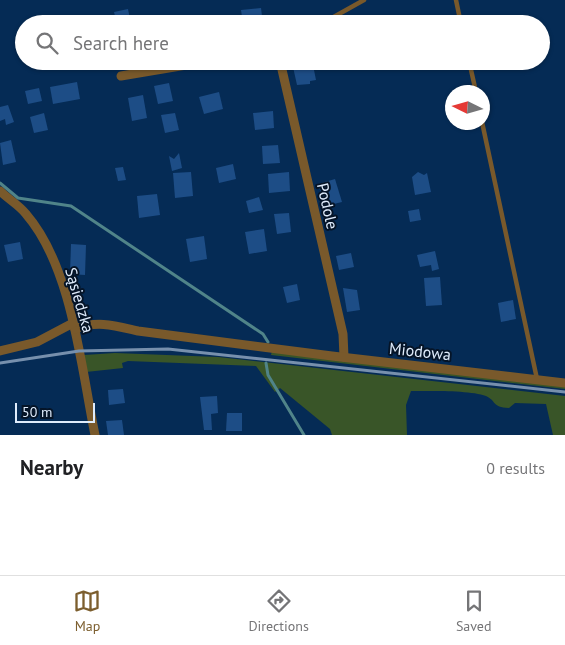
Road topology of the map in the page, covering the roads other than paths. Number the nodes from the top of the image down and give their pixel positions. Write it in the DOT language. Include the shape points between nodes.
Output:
graph roads {
  1 [pos="364,0"];
  2 [pos="456,0"];
  3 [pos="337,15"];
  4 [pos="459,15"];
  5 [pos="157,70"];
  6 [pos="282,70"];
  7 [pos="471,70"];
  8 [pos="121,76"];
  9 [pos="474,85"];
  10 [pos="484,130"];
  11 [pos="0,191"];
  12 [pos="74,326"];
  13 [pos="0,351"];
  14 [pos="344,357"];
  15 [pos="537,379"];
  16 [pos="565,383"];
  17 [pos="94,435"];
  1 -- 3 [label="lane"];
  2 -- 4 [label="lane"];
  5 -- 8 [label="street"];
  6 -- 14 [label="street, Podole" via="343,334"];
  7 -- 9 [label="lane"];
  10 -- 15 [label="lane"];
  11 -- 12 [label="street, Sąsiedzka" via="26,213 42,236"];
  12 -- 13 [label="street, Miodowa" via="37,342"];
  12 -- 14 [label="street, Miodowa" via="107,324 138,331"];
  12 -- 17 [label="street, Sąsiedzka"];
  14 -- 15 [label="street, Miodowa"];
  15 -- 16 [label="street, Miodowa"];
}
